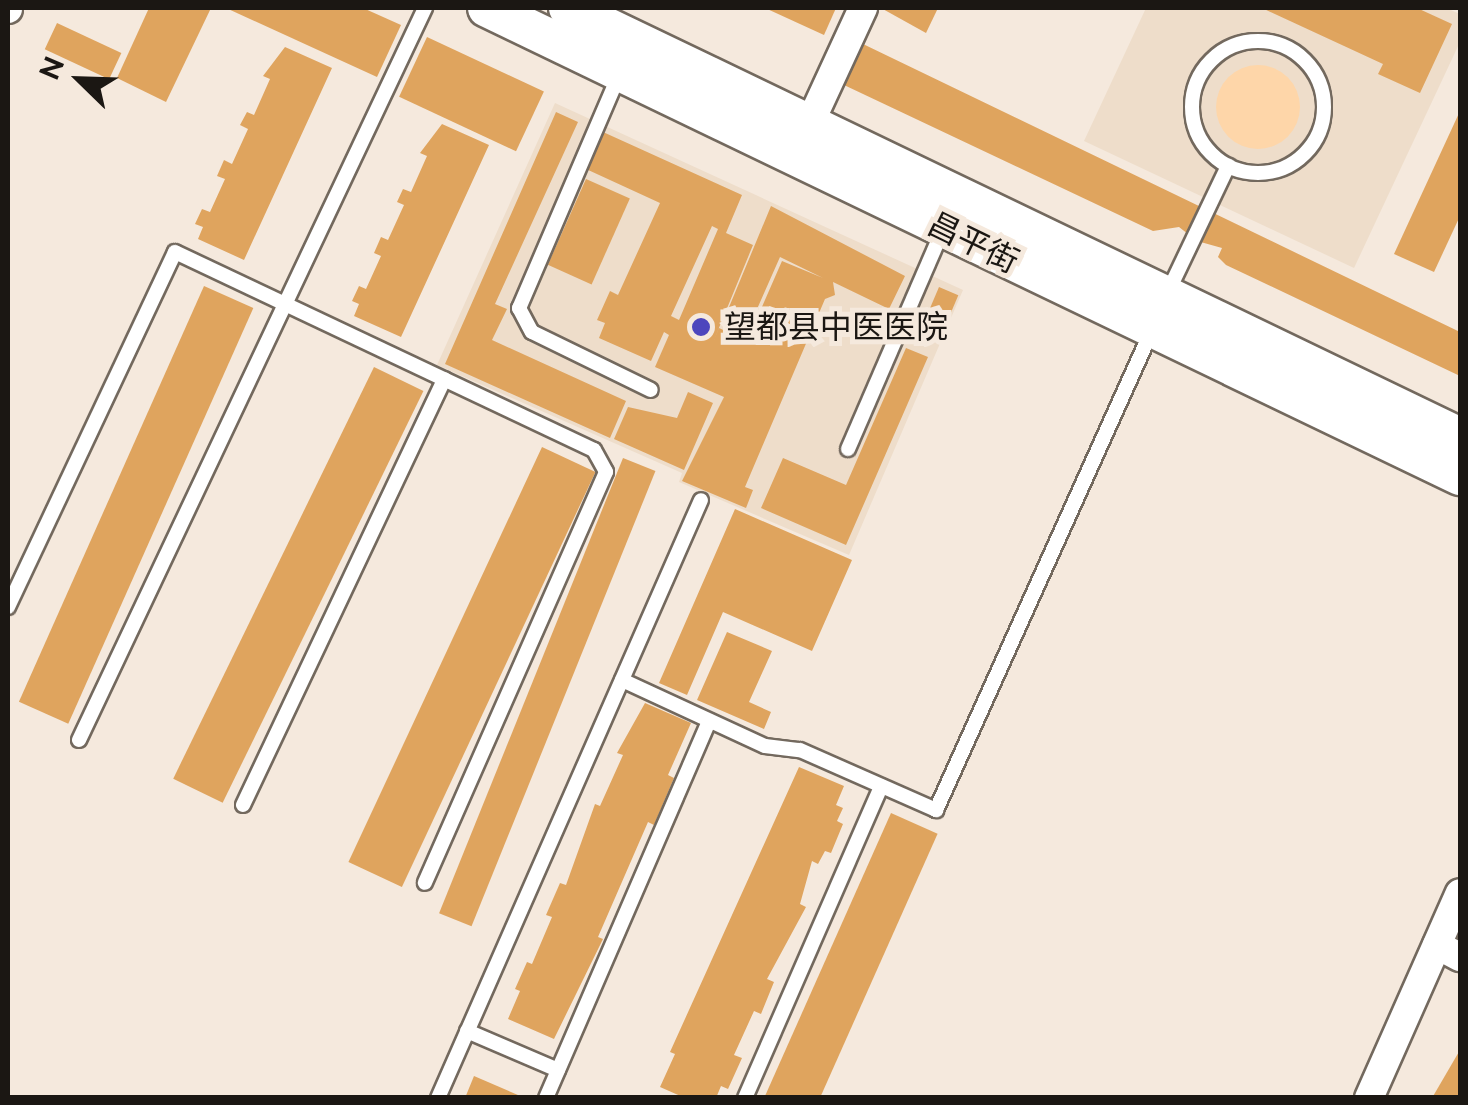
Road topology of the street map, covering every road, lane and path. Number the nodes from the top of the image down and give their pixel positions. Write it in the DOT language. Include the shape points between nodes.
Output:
graph roads {
  1 [pos="425,8"];
  2 [pos="487,8"];
  3 [pos="568,8"];
  4 [pos="862,8"];
  5 [pos="620,72"];
  6 [pos="809,125"];
  7 [pos="1228,166"];
  8 [pos="944,229"];
  9 [pos="285,304"];
  10 [pos="1159,312"];
  11 [pos="444,379"];
  12 [pos="651,390"];
  13 [pos="1460,437"];
  14 [pos="848,449"];
  15 [pos="1460,476"];
  16 [pos="700,500"];
  17 [pos="8,607"];
  18 [pos="622,680"];
  19 [pos="709,720"];
  20 [pos="79,740"];
  21 [pos="881,786"];
  22 [pos="244,804"];
  23 [pos="425,883"];
  24 [pos="1460,894"];
  25 [pos="1449,951"];
  26 [pos="467,1031"];
  27 [pos="558,1070"];
  28 [pos="438,1098"];
  29 [pos="546,1098"];
  30 [pos="745,1098"];
  31 [pos="1369,1098"];
  1 -- 9 [label="lane"];
  2 -- 5 [label="street, 昌平街"];
  3 -- 6 [label="street, 昌平街"];
  4 -- 6 [label="street"];
  5 -- 8 [label="street, 昌平街"];
  5 -- 12 [label="lane" via="520,308 532,332"];
  6 -- 10 [label="street, 昌平街"];
  7 -- 7 [label="lane" via="1196,130 1197,82 1232,46 1284,46 1320,83 1318,135 1280,170"];
  7 -- 10 [label="lane"];
  8 -- 10 [label="street, 昌平街"];
  8 -- 14 [label="lane"];
  9 -- 11 [label="lane"];
  9 -- 17 [label="lane" via="174,252"];
  9 -- 20 [label="lane"];
  10 -- 13 [label="street, 昌平街"];
  10 -- 15 [label="street, 昌平街"];
  10 -- 21 [label="lane" via="936,810"];
  11 -- 22 [label="lane"];
  11 -- 23 [label="lane" via="594,450 606,472"];
  16 -- 18 [label="lane"];
  18 -- 19 [label="lane"];
  18 -- 26 [label="lane"];
  19 -- 21 [label="lane"];
  19 -- 27 [label="lane"];
  21 -- 30 [label="lane"];
  24 -- 25 [label="street"];
  25 -- 31 [label="street"];
  26 -- 27 [label="lane"];
  26 -- 28 [label="lane"];
  27 -- 29 [label="lane"];
}
